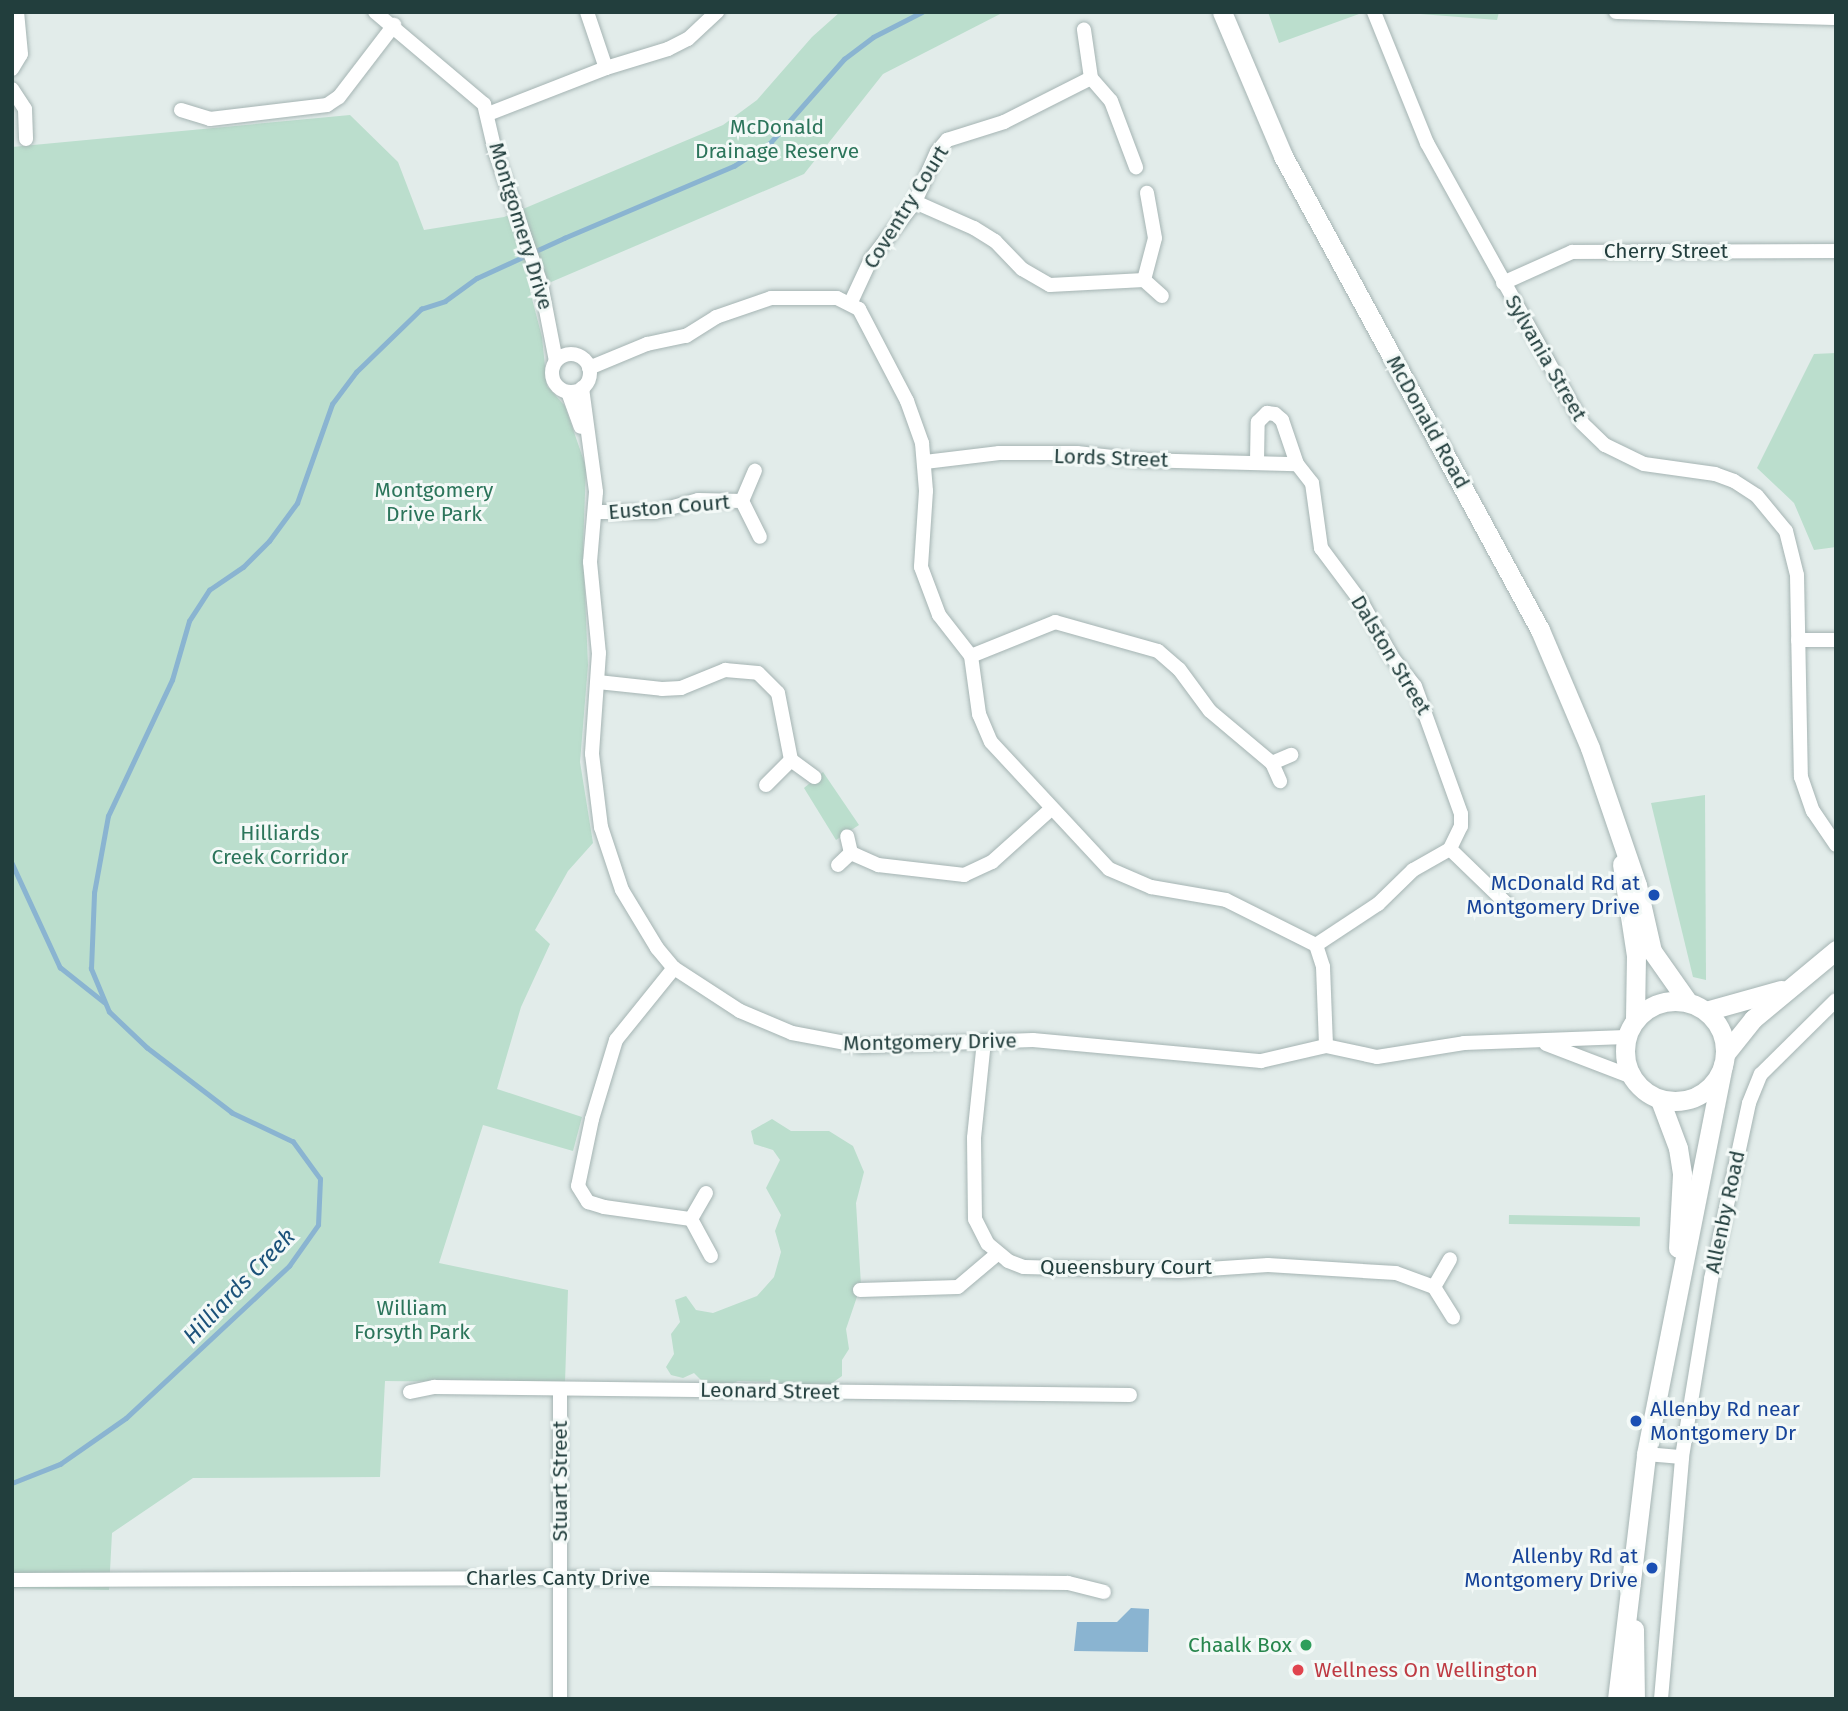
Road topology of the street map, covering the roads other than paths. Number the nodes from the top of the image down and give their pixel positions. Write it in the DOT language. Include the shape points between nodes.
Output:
graph roads {
  1 [pos="18,12"];
  2 [pos="375,12"];
  3 [pos="587,12"];
  4 [pos="717,12"];
  5 [pos="1222,12"];
  6 [pos="1374,12"];
  7 [pos="1616,12"];
  8 [pos="1836,18"];
  9 [pos="394,24"];
  10 [pos="1084,30"];
  11 [pos="606,68"];
  12 [pos="12,69"];
  13 [pos="1091,78"];
  14 [pos="12,89"];
  15 [pos="181,110"];
  16 [pos="488,114"];
  17 [pos="26,139"];
  18 [pos="1136,167"];
  19 [pos="1147,193"];
  20 [pos="915,202"];
  21 [pos="1836,251"];
  22 [pos="1144,280"];
  23 [pos="1503,283"];
  24 [pos="1162,296"];
  25 [pos="851,302"];
  26 [pos="551,324"];
  27 [pos="575,355"];
  28 [pos="556,361"];
  29 [pos="589,368"];
  30 [pos="575,390"];
  31 [pos="1257,461"];
  32 [pos="925,462"];
  33 [pos="1297,464"];
  34 [pos="755,471"];
  35 [pos="742,501"];
  36 [pos="596,512"];
  37 [pos="760,537"];
  38 [pos="1798,640"];
  39 [pos="1836,640"];
  40 [pos="971,656"];
  41 [pos="598,682"];
  42 [pos="1291,754"];
  43 [pos="791,760"];
  44 [pos="1272,763"];
  45 [pos="814,777"];
  46 [pos="1280,781"];
  47 [pos="766,785"];
  48 [pos="1050,810"];
  49 [pos="847,836"];
  50 [pos="1620,838"];
  51 [pos="1836,845"];
  52 [pos="1450,849"];
  53 [pos="851,853"];
  54 [pos="838,865"];
  55 [pos="1506,903"];
  56 [pos="1316,944"];
  57 [pos="1836,950"];
  58 [pos="674,968"];
  59 [pos="1795,985"];
  60 [pos="1836,1000"];
  61 [pos="1697,1006"];
  62 [pos="1635,1019"];
  63 [pos="1626,1037"];
  64 [pos="1536,1040"];
  65 [pos="984,1041"];
  66 [pos="1326,1046"];
  67 [pos="1724,1060"];
  68 [pos="1630,1076"];
  69 [pos="1660,1100"];
  70 [pos="706,1193"];
  71 [pos="691,1219"];
  72 [pos="997,1254"];
  73 [pos="711,1256"];
  74 [pos="1450,1259"];
  75 [pos="1434,1287"];
  76 [pos="1676,1287"];
  77 [pos="860,1290"];
  78 [pos="1453,1318"];
  79 [pos="560,1389"];
  80 [pos="410,1392"];
  81 [pos="1130,1395"];
  82 [pos="1646,1454"];
  83 [pos="1682,1457"];
  84 [pos="559,1577"];
  85 [pos="12,1580"];
  86 [pos="1104,1592"];
  87 [pos="1630,1597"];
  88 [pos="560,1699"];
  89 [pos="1617,1699"];
  90 [pos="1635,1699"];
  91 [pos="1661,1699"];
  1 -- 12 [label="street" via="21,54"];
  2 -- 9 [label="street, Montgomery Drive"];
  3 -- 11 [label="street"];
  4 -- 11 [label="street" via="688,39"];
  5 -- 50 [label="main road, McDonald Road" via="1283,156 1540,630 1590,748"];
  6 -- 23 [label="street, Sylvania Street" via="1426,143"];
  7 -- 8 [label="street"];
  9 -- 15 [label="street" via="339,97 327,105 210,119"];
  9 -- 16 [label="street, Montgomery Drive" via="463,83"];
  10 -- 13 [label="street"];
  11 -- 16 [label="street"];
  13 -- 18 [label="street" via="1111,101 1134,149"];
  13 -- 20 [label="street, Coventry Court" via="1004,122 947,140"];
  14 -- 17 [label="street" via="25,109"];
  16 -- 26 [label="street, Montgomery Drive" via="495,151"];
  19 -- 22 [label="street" via="1158,212"];
  20 -- 22 [label="street" via="974,228 995,241 1022,269 1051,285"];
  20 -- 25 [label="street, Coventry Court" via="871,258"];
  21 -- 23 [label="street, Cherry Street" via="1580,251 1556,257"];
  22 -- 24 [label="street"];
  23 -- 38 [label="street, Sylvania Street" via="1572,410 1592,435 1644,464 1734,481 1773,513 1793,552"];
  25 -- 29 [label="street" via="791,297 754,302 716,317 686,336 647,344"];
  25 -- 32 [label="street" via="867,317 907,401"];
  26 -- 27 [label="street, Montgomery Drive"];
  26 -- 28 [label="street, Montgomery Drive"];
  27 -- 28 [label="street"];
  27 -- 29 [label="street, Montgomery Drive"];
  28 -- 30 [label="street, Montgomery Drive" via="552,377"];
  29 -- 30 [label="street"];
  30 -- 36 [label="street, Montgomery Drive" via="588,444"];
  31 -- 32 [label="street, Lords Street" via="999,453"];
  31 -- 33 [label="street, Lords Street"];
  31 -- 33 [label="street, Dalston Street" via="1258,422 1267,413 1283,420"];
  32 -- 40 [label="street" via="921,567 939,615"];
  33 -- 52 [label="street, Dalston Street" via="1312,483 1321,548 1415,686 1433,726 1447,783 1461,814 1461,827"];
  34 -- 35 [label="street, Euston Court"];
  35 -- 36 [label="street, Euston Court" via="698,500 655,512"];
  35 -- 37 [label="street, Euston Court"];
  36 -- 41 [label="street, Montgomery Drive" via="590,562"];
  38 -- 39 [label="street"];
  38 -- 51 [label="street, Sylvania Street" via="1801,777 1813,811"];
  40 -- 44 [label="street" via="1055,622 1143,645 1170,659 1210,711"];
  40 -- 48 [label="street" via="979,714 991,742"];
  41 -- 43 [label="street" via="672,688 725,670 758,673 778,693"];
  41 -- 58 [label="street, Montgomery Drive" via="593,780 607,852 632,907"];
  42 -- 44 [label="street"];
  43 -- 45 [label="street"];
  43 -- 47 [label="street"];
  44 -- 46 [label="street"];
  48 -- 53 [label="street" via="992,862 964,875 878,865"];
  48 -- 56 [label="street" via="1093,855 1124,876 1152,887 1216,897"];
  49 -- 53 [label="street"];
  50 -- 61 [label="main road, McDonald Road" via="1653,951"];
  50 -- 62 [label="main road, McDonald Road" via="1636,955"];
  52 -- 55 [label="street"];
  52 -- 56 [label="street" via="1413,870 1378,904"];
  53 -- 54 [label="street"];
  56 -- 66 [label="street" via="1323,967"];
  57 -- 59 [label="main road, Allenby Road"];
  58 -- 65 [label="street, Montgomery Drive" via="740,1011 814,1040 861,1046"];
  58 -- 71 [label="street" via="616,1040 578,1186 588,1202 604,1207"];
  59 -- 61 [label="main road, Allenby Road"];
  59 -- 67 [label="main road, Allenby Road" via="1753,1019"];
  60 -- 83 [label="street, Allenby Road" via="1761,1074 1749,1103 1711,1279"];
  61 -- 62 [label="main road" via="1659,1003"];
  61 -- 67 [label="main road" via="1720,1030"];
  62 -- 63 [label="main road"];
  63 -- 64 [label="street, Montgomery Drive"];
  63 -- 68 [label="main road"];
  64 -- 66 [label="street, Montgomery Drive" via="1464,1044 1377,1058"];
  64 -- 68 [label="street, Montgomery Drive"];
  65 -- 66 [label="street, Montgomery Drive" via="1033,1040 1261,1061"];
  65 -- 72 [label="street" via="974,1138 975,1219 980,1234"];
  67 -- 69 [label="main road" via="1717,1079 1692,1098"];
  67 -- 76 [label="main road, Allenby Road"];
  68 -- 69 [label="main road"];
  69 -- 76 [label="main road, Allenby Road" via="1678,1148 1682,1174"];
  70 -- 71 [label="street"];
  71 -- 73 [label="street"];
  72 -- 75 [label="street, Queensbury Court" via="1024,1267 1179,1271 1268,1265 1396,1273"];
  72 -- 77 [label="street" via="958,1287"];
  74 -- 75 [label="street"];
  75 -- 78 [label="street"];
  76 -- 82 [label="main road, Allenby Road"];
  79 -- 80 [label="street, Leonard Street" via="433,1387"];
  79 -- 81 [label="street, Leonard Street"];
  79 -- 84 [label="street, Stuart Street"];
  82 -- 83 [label="street"];
  82 -- 87 [label="main road, Allenby Road"];
  83 -- 91 [label="street, Allenby Road"];
  84 -- 85 [label="street, Charles Canty Drive"];
  84 -- 86 [label="street, Charles Canty Drive" via="1068,1583"];
  84 -- 88 [label="street, Stuart Street"];
  87 -- 89 [label="main road, Allenby Road"];
  87 -- 90 [label="main road, Allenby Road"];
}
